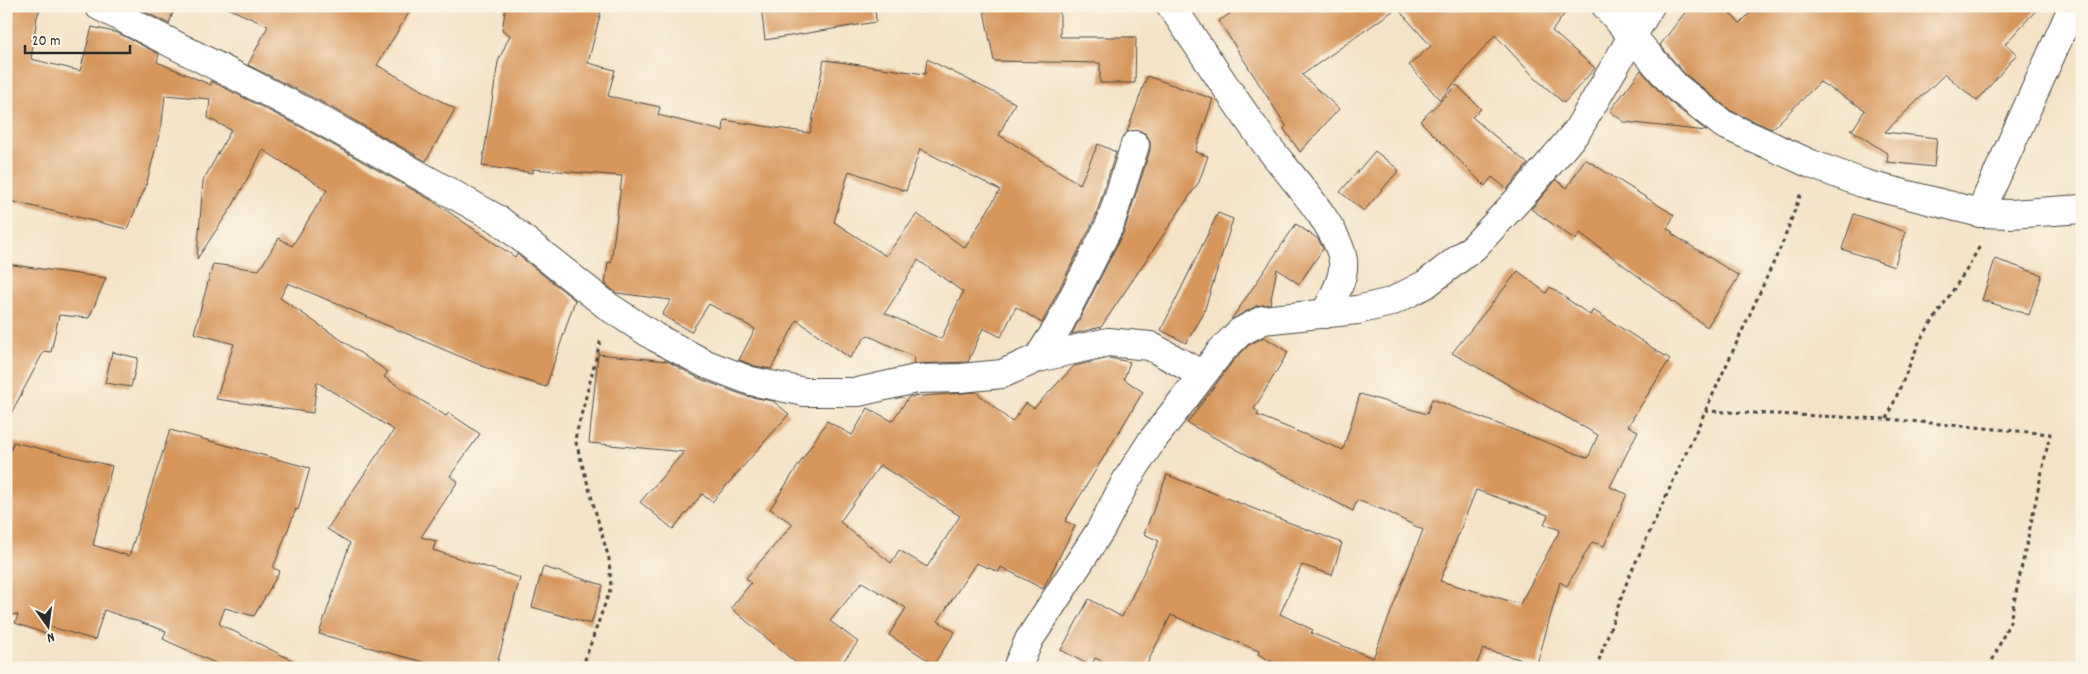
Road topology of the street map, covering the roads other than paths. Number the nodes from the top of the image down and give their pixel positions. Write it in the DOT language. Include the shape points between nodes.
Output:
graph roads {
  1 [pos="99,6"];
  2 [pos="1171,6"];
  3 [pos="1606,6"];
  4 [pos="1650,6"];
  5 [pos="2073,6"];
  6 [pos="1631,37"];
  7 [pos="1135,145"];
  8 [pos="2082,208"];
  9 [pos="1980,213"];
  10 [pos="1325,314"];
  11 [pos="1038,358"];
  12 [pos="1201,374"];
  13 [pos="1017,668"];
  1 -- 11 [label="street" via="310,114 498,220 609,307 655,337 706,364 751,381 805,392 858,392 916,379 1002,374"];
  2 -- 10 [label="street" via="1337,242 1344,262 1339,284"];
  3 -- 6 [label="street"];
  4 -- 6 [label="street"];
  5 -- 9 [label="street"];
  6 -- 9 [label="street" via="1675,86 1723,124 1811,164 1866,184"];
  6 -- 10 [label="street" via="1577,131 1474,247 1426,284 1391,302"];
  7 -- 11 [label="street" via="1110,224 1058,327"];
  8 -- 9 [label="street"];
  10 -- 12 [label="street" via="1263,320 1240,332"];
  11 -- 12 [label="street" via="1108,342 1150,346"];
  12 -- 13 [label="street" via="1126,481 1101,530 1029,640"];
}
